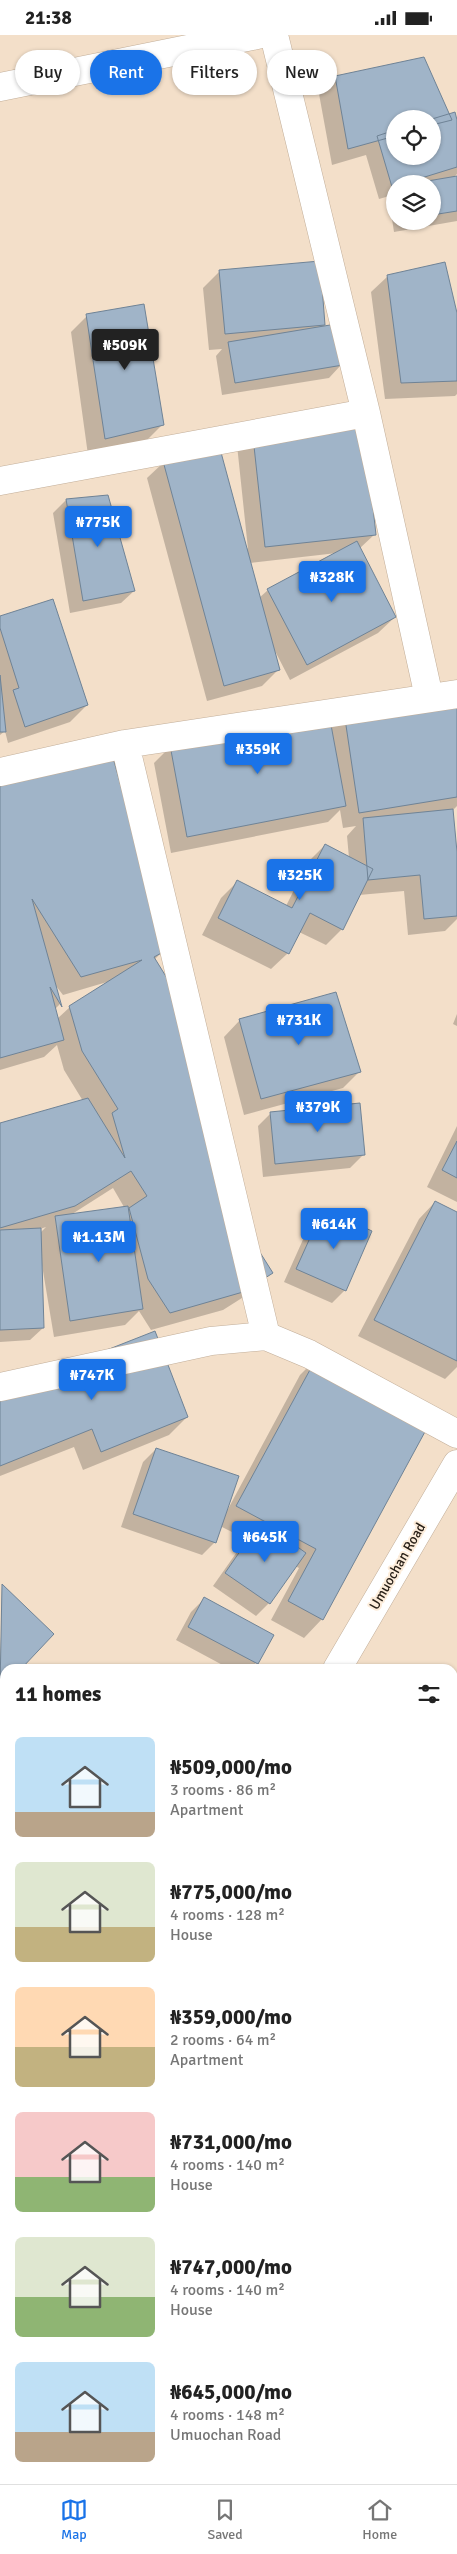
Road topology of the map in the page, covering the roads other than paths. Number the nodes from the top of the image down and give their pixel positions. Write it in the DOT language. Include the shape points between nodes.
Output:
graph roads {
  1 [pos="257,35"];
  2 [pos="274,35"];
  3 [pos="0,87"];
  4 [pos="366,413"];
  5 [pos="0,481"];
  6 [pos="457,694"];
  7 [pos="430,697"];
  8 [pos="125,744"];
  9 [pos="0,772"];
  10 [pos="266,1336"];
  11 [pos="0,1387"];
  12 [pos="457,1434"];
  13 [pos="457,1464"];
  14 [pos="340,1664"];
  1 -- 3 [label="street"];
  2 -- 4 [label="street"];
  4 -- 5 [label="street"];
  4 -- 7 [label="street"];
  6 -- 7 [label="street"];
  7 -- 8 [label="street"];
  8 -- 9 [label="street"];
  8 -- 10 [label="street"];
  10 -- 11 [label="street" via="210,1341"];
  10 -- 12 [label="street" via="309,1354"];
  13 -- 14 [label="street, Umuochan Road"];
}
